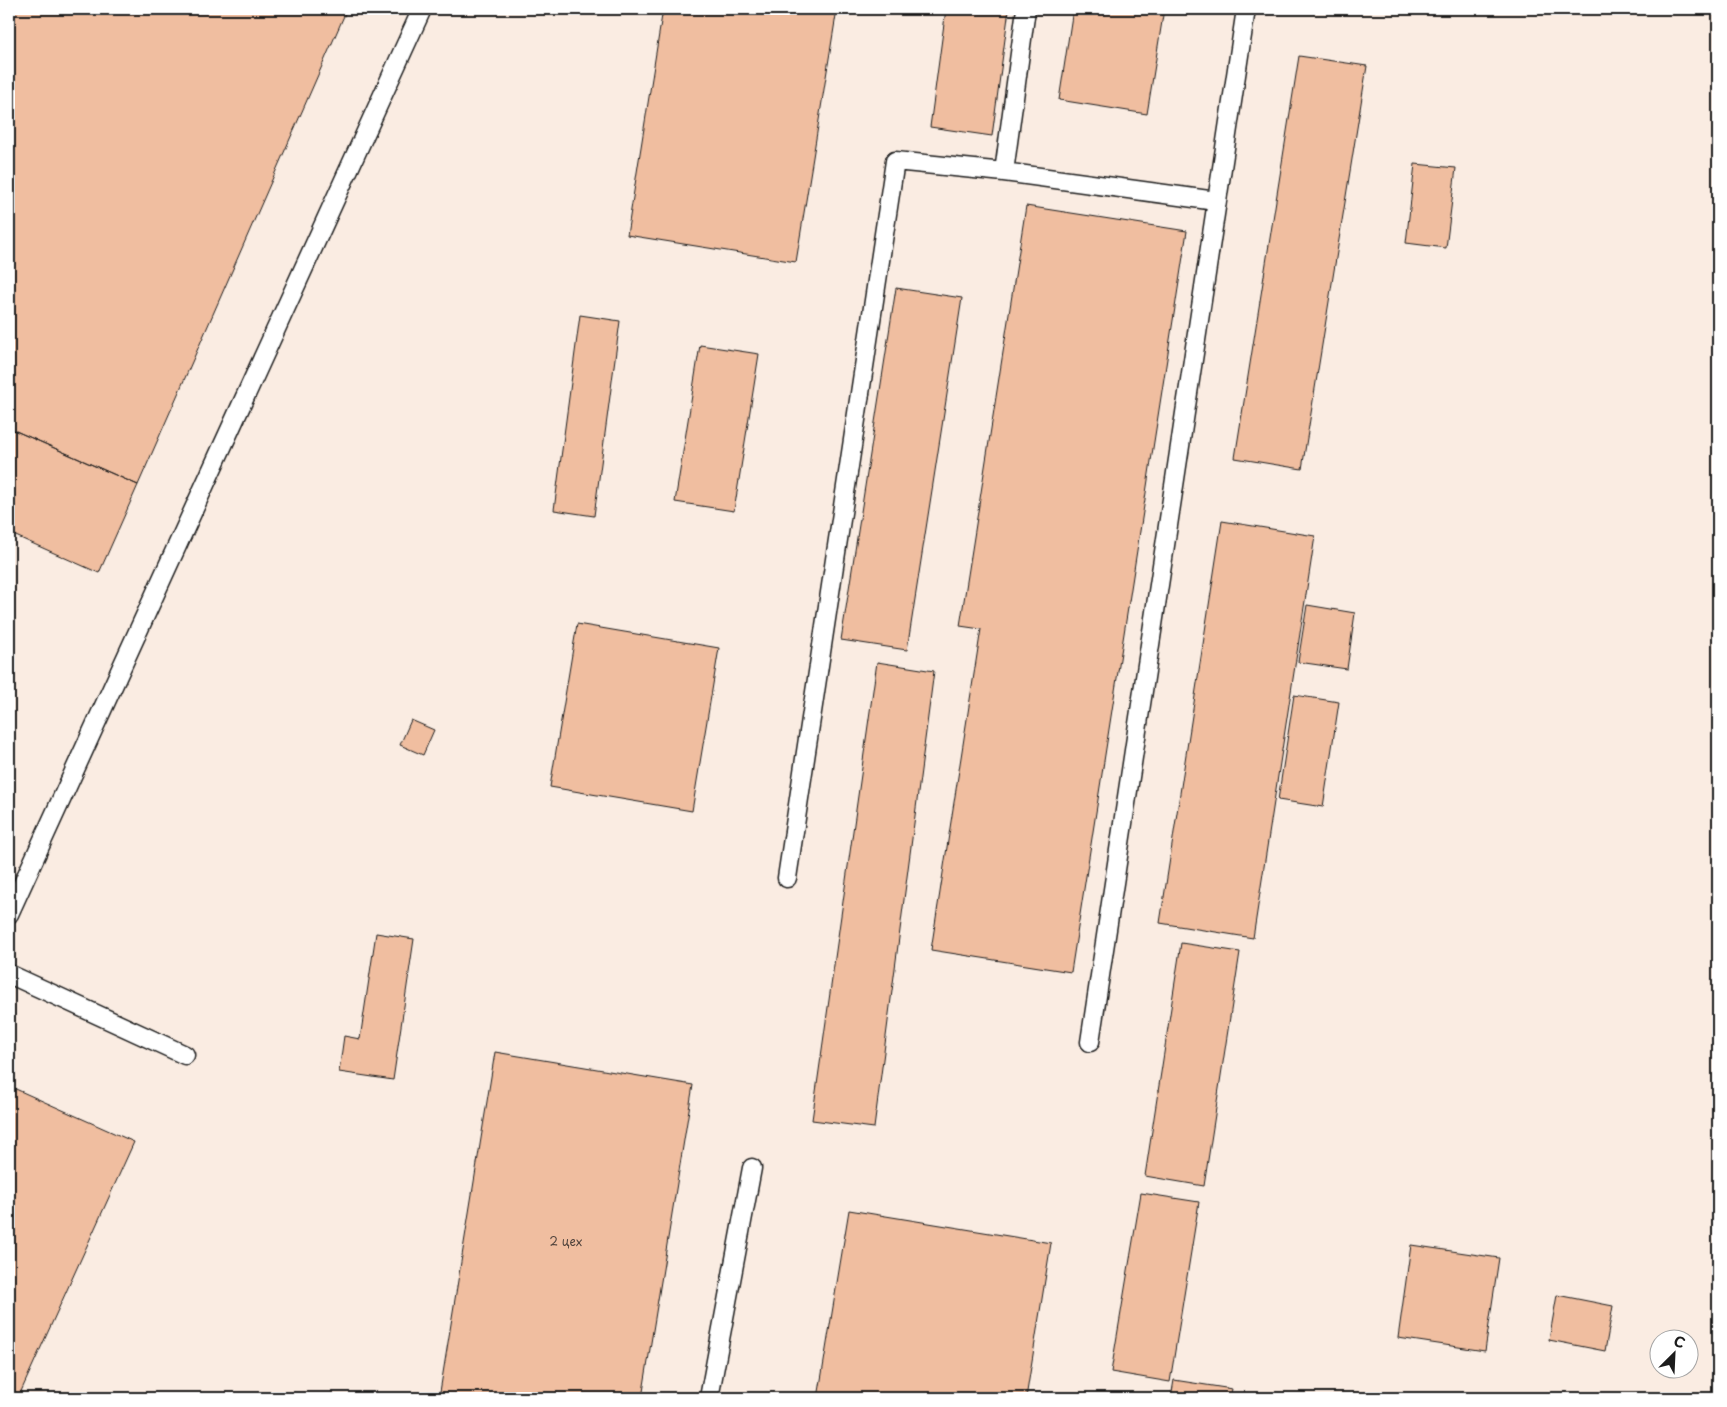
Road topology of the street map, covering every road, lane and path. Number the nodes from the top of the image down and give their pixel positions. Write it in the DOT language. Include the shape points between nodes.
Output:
graph roads {
  1 [pos="422,9"];
  2 [pos="1026,9"];
  3 [pos="1246,9"];
  4 [pos="1004,172"];
  5 [pos="1216,201"];
  6 [pos="787,878"];
  7 [pos="9,914"];
  8 [pos="9,974"];
  9 [pos="1090,1042"];
  10 [pos="185,1055"];
  11 [pos="752,1168"];
  12 [pos="709,1398"];
  1 -- 7 [label="lane"];
  2 -- 4 [label="lane"];
  3 -- 5 [label="lane"];
  4 -- 5 [label="lane"];
  4 -- 6 [label="lane" via="895,161"];
  5 -- 9 [label="lane"];
  8 -- 10 [label="lane"];
  11 -- 12 [label="lane"];
}
